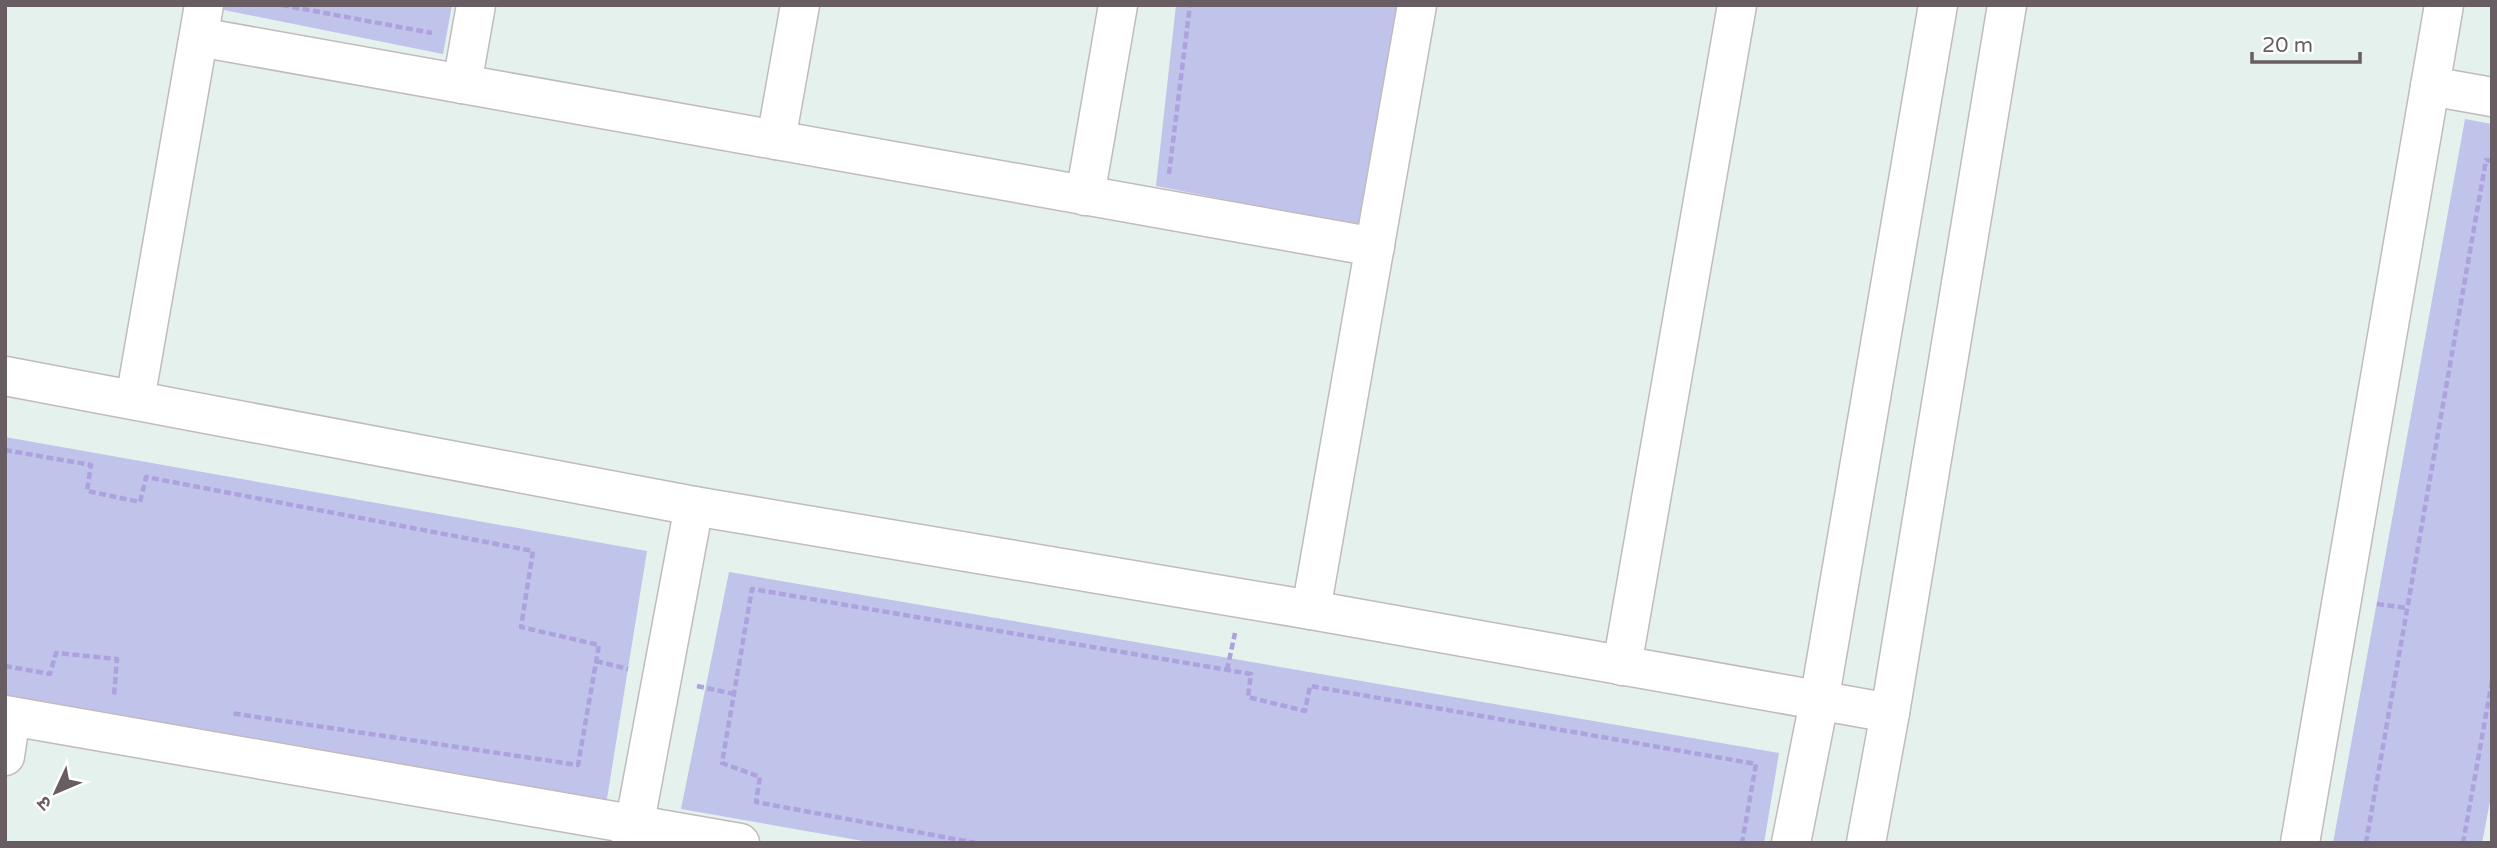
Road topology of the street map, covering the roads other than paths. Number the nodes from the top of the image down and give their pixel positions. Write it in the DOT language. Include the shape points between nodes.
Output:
graph roads {
  1 [pos="476,5"];
  2 [pos="800,5"];
  3 [pos="1118,5"];
  4 [pos="1417,5"];
  5 [pos="1737,5"];
  6 [pos="1938,5"];
  7 [pos="2007,5"];
  8 [pos="2444,5"];
  9 [pos="202,21"];
  10 [pos="462,84"];
  11 [pos="2430,86"];
  12 [pos="2492,97"];
  13 [pos="776,140"];
  14 [pos="1085,196"];
  15 [pos="1374,247"];
  16 [pos="5,376"];
  17 [pos="135,400"];
  18 [pos="694,506"];
  19 [pos="1311,610"];
  20 [pos="1622,666"];
  21 [pos="1819,702"];
  22 [pos="1890,713"];
  23 [pos="8,716"];
  24 [pos="5,756"];
  25 [pos="632,834"];
  26 [pos="740,843"];
  27 [pos="1791,843"];
  28 [pos="1866,843"];
  29 [pos="2300,843"];
  1 -- 10 [label="street"];
  2 -- 13 [label="street"];
  3 -- 14 [label="street"];
  4 -- 15 [label="street"];
  5 -- 20 [label="street"];
  6 -- 21 [label="street"];
  7 -- 22 [label="street"];
  8 -- 11 [label="street"];
  9 -- 10 [label="street"];
  9 -- 17 [label="street"];
  10 -- 13 [label="street"];
  11 -- 12 [label="street"];
  11 -- 29 [label="street"];
  13 -- 14 [label="street"];
  14 -- 15 [label="street"];
  15 -- 19 [label="street"];
  16 -- 17 [label="street"];
  17 -- 18 [label="street"];
  18 -- 19 [label="street"];
  18 -- 25 [label="street"];
  19 -- 20 [label="street"];
  20 -- 21 [label="street"];
  21 -- 22 [label="street"];
  21 -- 27 [label="street"];
  22 -- 28 [label="street"];
  23 -- 24 [label="street"];
  23 -- 25 [label="street"];
  25 -- 26 [label="street"];
}
